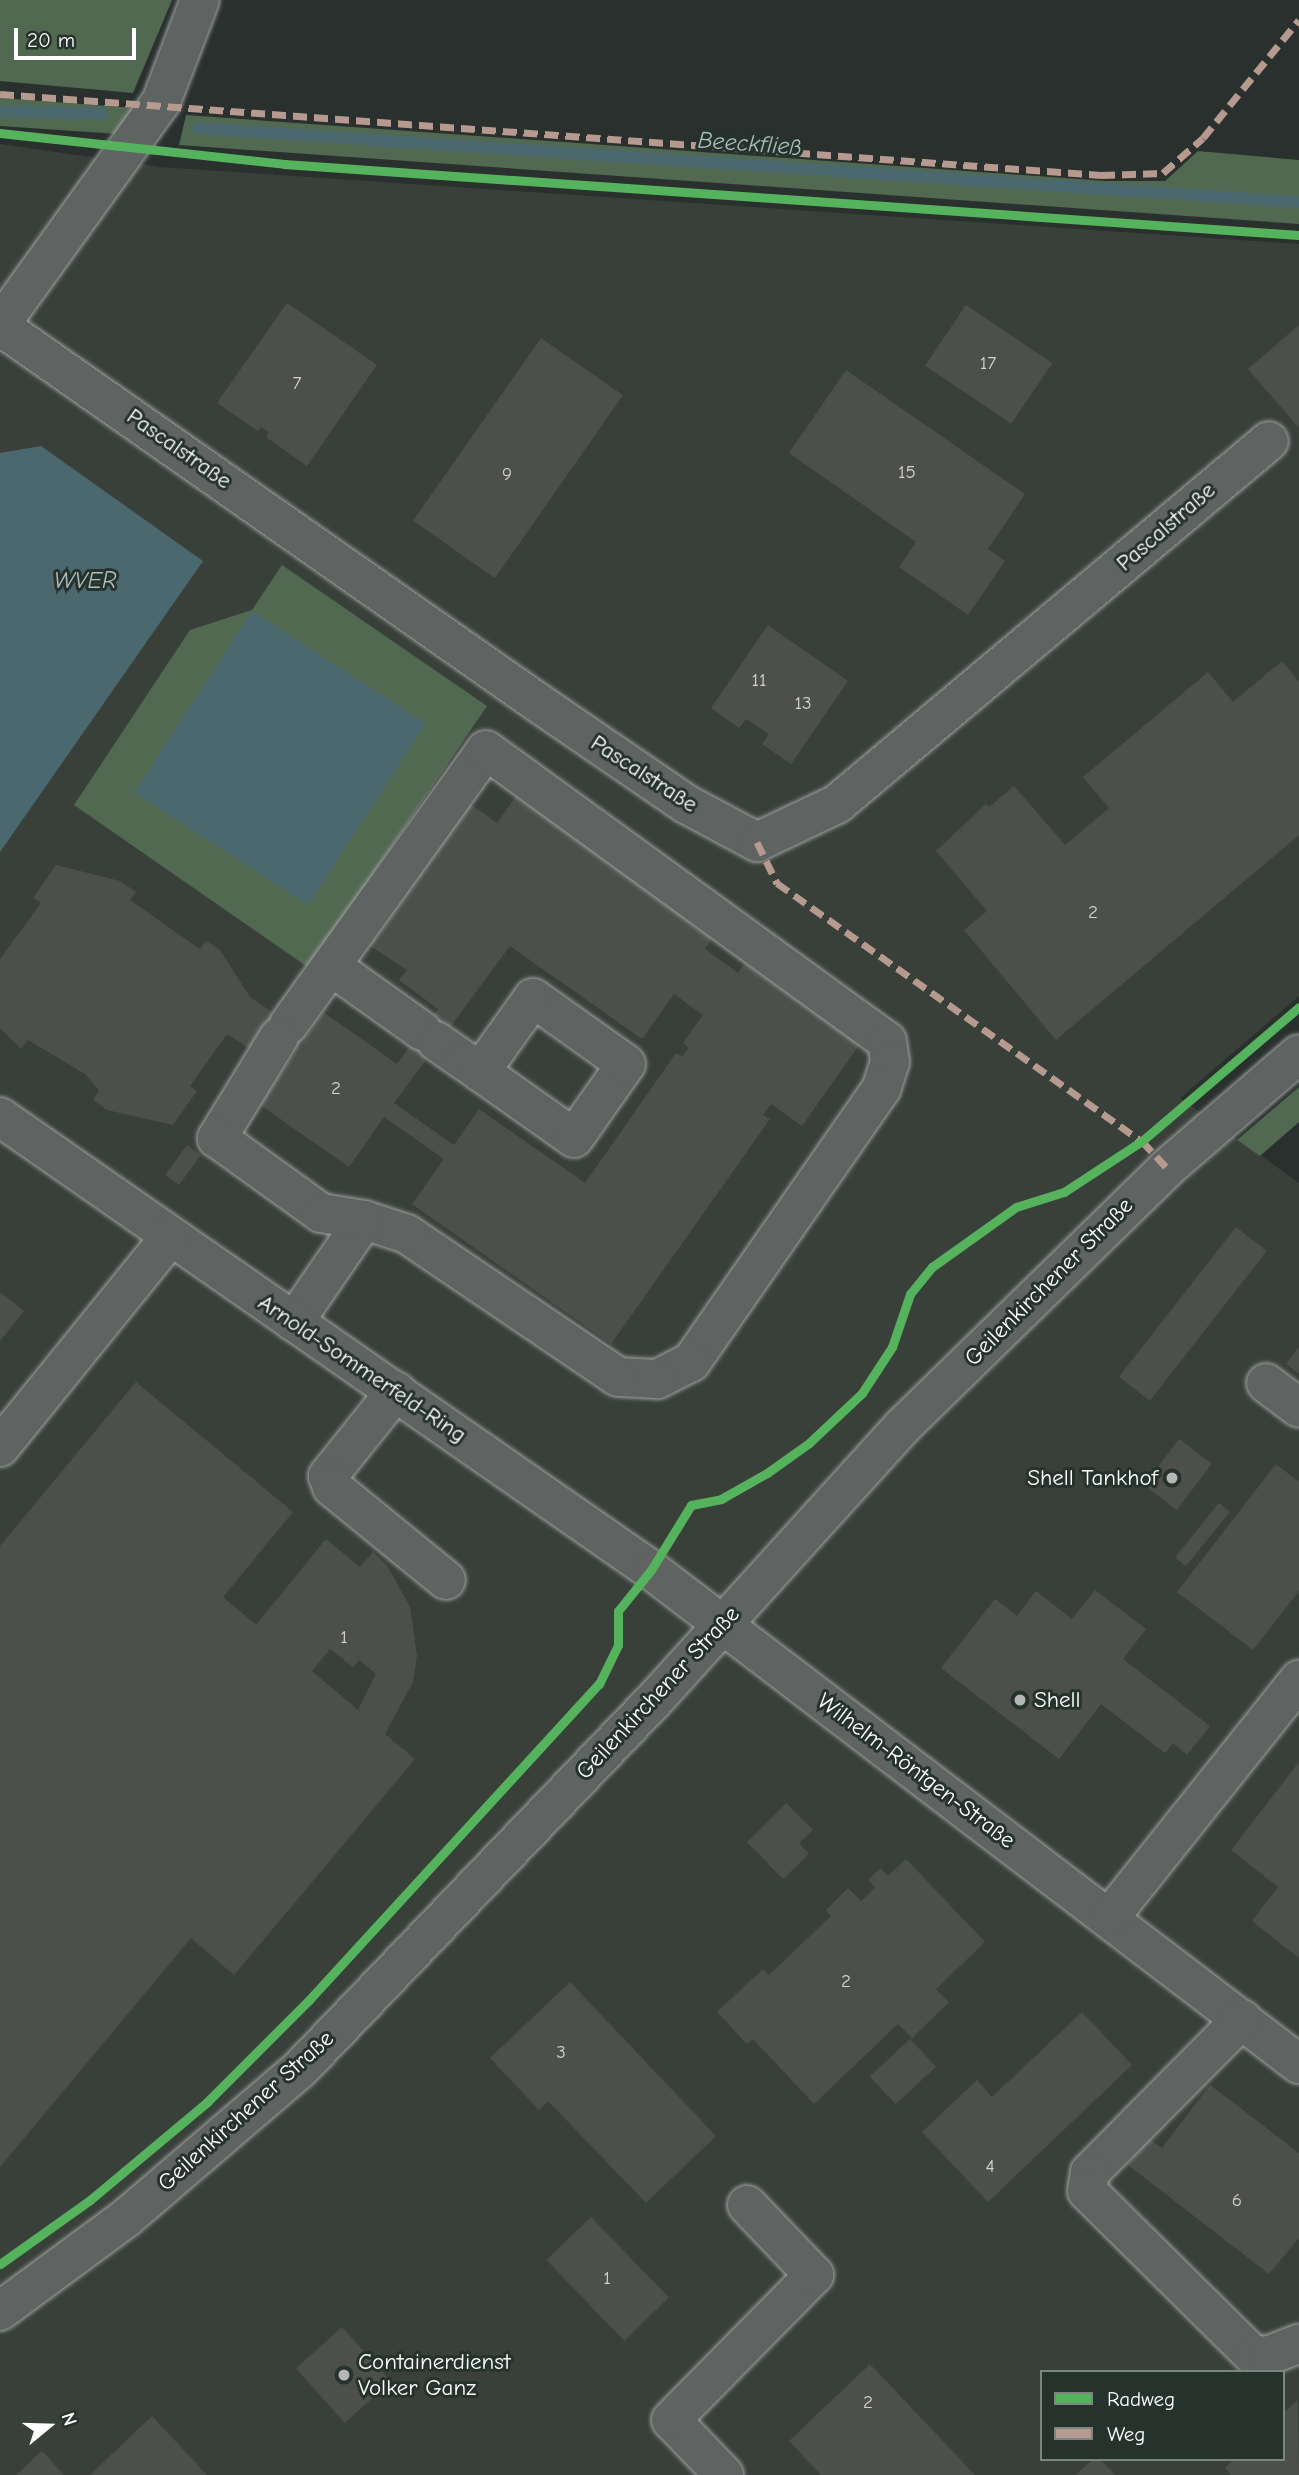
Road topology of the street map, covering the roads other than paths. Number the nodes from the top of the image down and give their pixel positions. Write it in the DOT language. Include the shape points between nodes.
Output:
graph roads {
  1 [pos="200,0"];
  2 [pos="0,325"];
  3 [pos="1269,441"];
  4 [pos="331,966"];
  5 [pos="1299,1054"];
  6 [pos="480,1072"];
  7 [pos="0,1117"];
  8 [pos="364,1220"];
  9 [pos="169,1238"];
  10 [pos="294,1322"];
  11 [pos="1266,1383"];
  12 [pos="396,1391"];
  13 [pos="1299,1408"];
  14 [pos="0,1447"];
  15 [pos="446,1580"];
  16 [pos="722,1625"];
  17 [pos="1299,1680"];
  18 [pos="1109,1917"];
  19 [pos="1242,2020"];
  20 [pos="1299,2064"];
  21 [pos="747,2205"];
  22 [pos="0,2311"];
  23 [pos="1299,2344"];
  24 [pos="724,2475"];
  1 -- 2 [label="street" via="161,102"];
  2 -- 3 [label="street, Pascalstraße" via="686,804 757,842 837,804"];
  4 -- 6 [label="street"];
  4 -- 8 [label="street" via="284,1030 217,1138 321,1213"];
  4 -- 8 [label="street" via="486,750 887,1041 890,1062 881,1088 691,1362 657,1379 618,1377 407,1234"];
  5 -- 16 [label="street, Geilenkirchener Straße" via="1167,1168 903,1426"];
  7 -- 9 [label="street, Arnold-Sommerfeld-Ring"];
  8 -- 10 [label="street"];
  9 -- 10 [label="street, Arnold-Sommerfeld-Ring"];
  9 -- 14 [label="street"];
  10 -- 12 [label="street, Arnold-Sommerfeld-Ring"];
  11 -- 13 [label="street"];
  12 -- 15 [label="street" via="328,1476 332,1487"];
  12 -- 16 [label="street, Arnold-Sommerfeld-Ring"];
  16 -- 18 [label="street, Wilhelm-Röntgen-Straße"];
  16 -- 22 [label="street, Geilenkirchener Straße" via="300,2069 126,2218"];
  17 -- 18 [label="street"];
  18 -- 19 [label="street, Wilhelm-Röntgen-Straße"];
  19 -- 20 [label="street, Wilhelm-Röntgen-Straße"];
  19 -- 23 [label="street" via="1090,2172 1087,2191 1252,2354 1289,2351"];
  21 -- 24 [label="street" via="814,2275 671,2420"];
}
